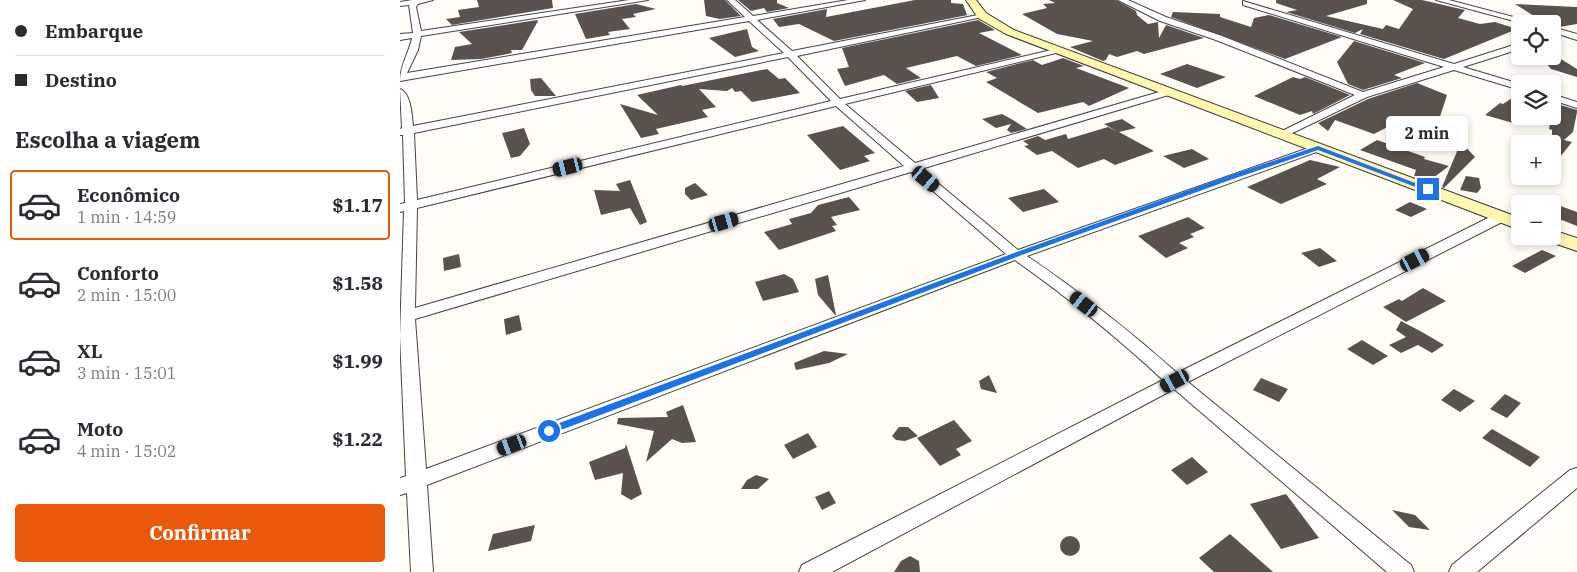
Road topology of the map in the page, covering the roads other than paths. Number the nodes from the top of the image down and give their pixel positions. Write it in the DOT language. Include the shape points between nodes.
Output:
graph roads {
  1 [pos="429,0"];
  2 [pos="644,0"];
  3 [pos="731,0"];
  4 [pos="861,0"];
  5 [pos="971,0"];
  6 [pos="1122,0"];
  7 [pos="1440,0"];
  8 [pos="415,1"];
  9 [pos="1246,3"];
  10 [pos="400,4"];
  11 [pos="983,16"];
  12 [pos="750,18"];
  13 [pos="1511,18"];
  14 [pos="1562,32"];
  15 [pos="417,34"];
  16 [pos="400,37"];
  17 [pos="1577,37"];
  18 [pos="1511,49"];
  19 [pos="1057,50"];
  20 [pos="791,55"];
  21 [pos="1454,67"];
  22 [pos="400,81"];
  23 [pos="1511,84"];
  24 [pos="1169,92"];
  25 [pos="1363,95"];
  26 [pos="1561,100"];
  27 [pos="838,103"];
  28 [pos="1577,105"];
  29 [pos="404,132"];
  30 [pos="1282,135"];
  31 [pos="1318,148"];
  32 [pos="910,166"];
  33 [pos="406,207"];
  34 [pos="1501,217"];
  35 [pos="1511,221"];
  36 [pos="1561,239"];
  37 [pos="1577,245"];
  38 [pos="1016,255"];
  39 [pos="404,317"];
  40 [pos="1175,381"];
  41 [pos="1577,476"];
  42 [pos="418,480"];
  43 [pos="400,487"];
  44 [pos="422,572"];
  45 [pos="810,572"];
  46 [pos="1402,572"];
  47 [pos="1460,572"];
  1 -- 8 [label="street"];
  2 -- 15 [label="street"];
  3 -- 12 [label="street"];
  4 -- 12 [label="street"];
  5 -- 11 [label="main road"];
  6 -- 25 [label="street" via="1163,19"];
  7 -- 13 [label="street"];
  8 -- 10 [label="street"];
  8 -- 15 [label="street" via="412,14"];
  9 -- 21 [label="street"];
  11 -- 19 [label="main road" via="1010,32"];
  11 -- 20 [label="street"];
  12 -- 20 [label="street"];
  12 -- 22 [label="street"];
  14 -- 17 [label="street"];
  15 -- 16 [label="street"];
  15 -- 22 [label="street" via="414,50"];
  18 -- 21 [label="street"];
  19 -- 24 [label="main road"];
  19 -- 27 [label="street"];
  20 -- 27 [label="street"];
  20 -- 29 [label="street"];
  21 -- 23 [label="street"];
  21 -- 25 [label="street"];
  22 -- 29 [label="street" via="406,110"];
  24 -- 30 [label="main road"];
  24 -- 32 [label="street"];
  25 -- 30 [label="street"];
  26 -- 28 [label="street"];
  27 -- 32 [label="street"];
  27 -- 33 [label="street"];
  29 -- 33 [label="street"];
  30 -- 31 [label="main road"];
  31 -- 34 [label="main road"];
  31 -- 38 [label="street"];
  32 -- 38 [label="street"];
  32 -- 39 [label="street"];
  33 -- 39 [label="street"];
  34 -- 35 [label="main road"];
  34 -- 40 [label="street"];
  36 -- 37 [label="main road"];
  38 -- 40 [label="street" via="1121,333"];
  38 -- 42 [label="street"];
  39 -- 42 [label="street"];
  40 -- 45 [label="street"];
  40 -- 46 [label="street"];
  41 -- 47 [label="street"];
  42 -- 43 [label="street"];
  42 -- 44 [label="street"];
}
